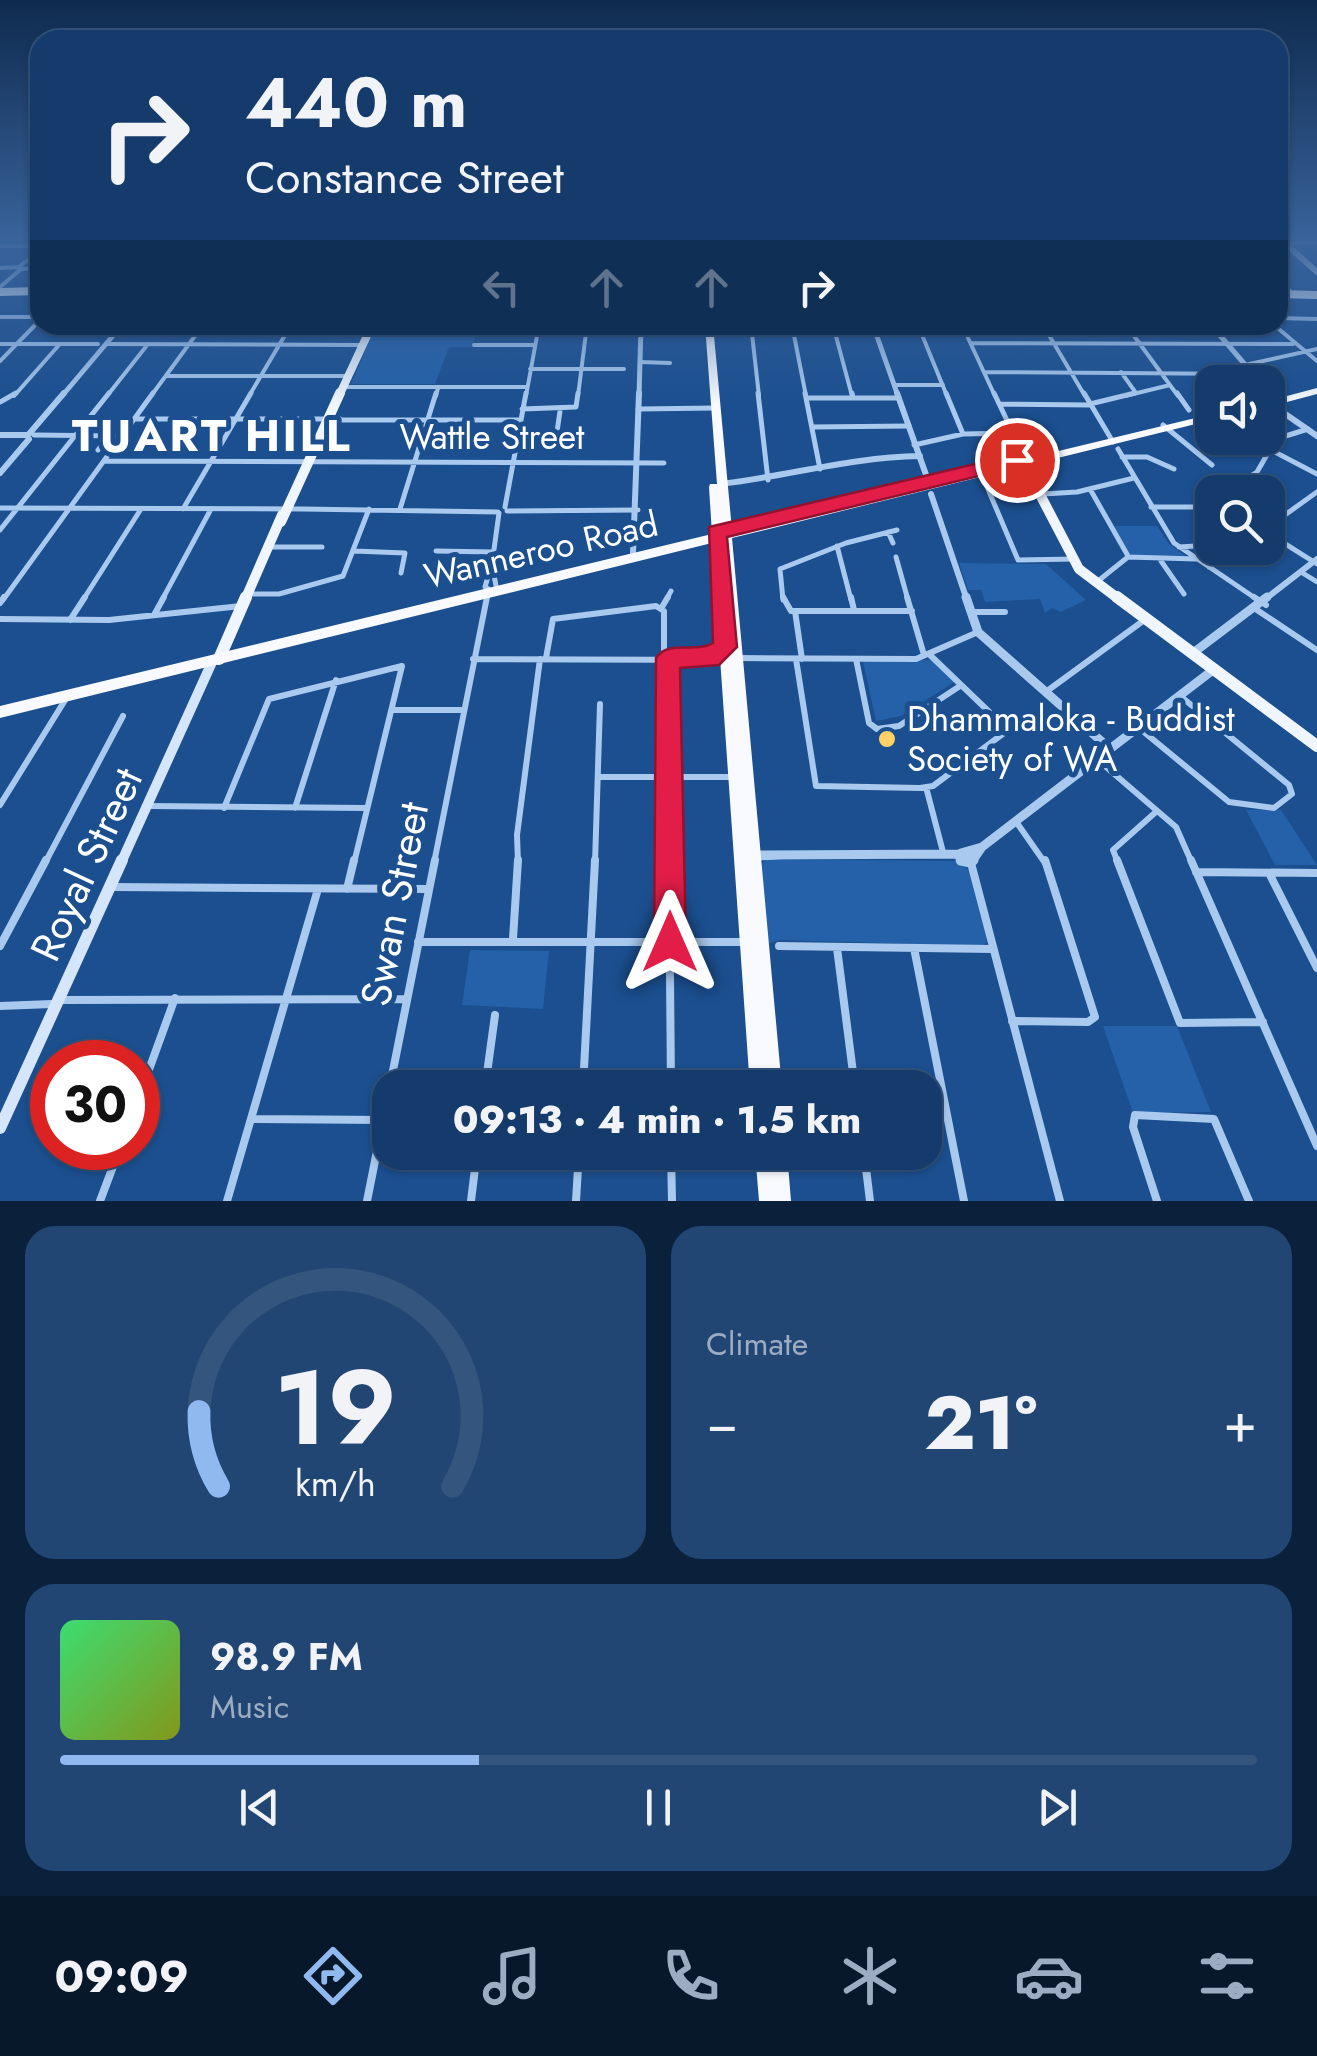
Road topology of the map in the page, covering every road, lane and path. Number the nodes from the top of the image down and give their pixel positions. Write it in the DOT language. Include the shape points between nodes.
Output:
graph roads {
  1 [pos="1288,294"];
  2 [pos="1293,294"];
  3 [pos="1315,294"];
  4 [pos="0,316"];
  5 [pos="30,318"];
  6 [pos="1288,318"];
  7 [pos="1317,318"];
  8 [pos="30,329"];
  9 [pos="116,335"];
  10 [pos="196,335"];
  11 [pos="285,335"];
  12 [pos="368,335"];
  13 [pos="538,335"];
  14 [pos="585,335"];
  15 [pos="642,335"];
  16 [pos="708,335"];
  17 [pos="752,335"];
  18 [pos="794,335"];
  19 [pos="836,335"];
  20 [pos="878,335"];
  21 [pos="922,335"];
  22 [pos="967,335"];
  23 [pos="1049,335"];
  24 [pos="1133,335"];
  25 [pos="1219,335"];
  26 [pos="1284,335"];
  27 [pos="971,343"];
  28 [pos="1053,343"];
  29 [pos="0,344"];
  30 [pos="16,344"];
  31 [pos="60,344"];
  32 [pos="108,344"];
  33 [pos="148,344"];
  34 [pos="189,344"];
  35 [pos="1140,344"];
  36 [pos="1227,344"];
  37 [pos="1293,344"];
  38 [pos="279,345"];
  39 [pos="363,345"];
  40 [pos="474,345"];
  41 [pos="535,345"];
  42 [pos="1317,349"];
  43 [pos="1303,352"];
  44 [pos="0,360"];
  45 [pos="1317,361"];
  46 [pos="641,362"];
  47 [pos="670,363"];
  48 [pos="1244,365"];
  49 [pos="530,369"];
  50 [pos="582,369"];
  51 [pos="624,369"];
  52 [pos="985,372"];
  53 [pos="1072,372"];
  54 [pos="1122,372"];
  55 [pos="1161,373"];
  56 [pos="1195,373"];
  57 [pos="166,376"];
  58 [pos="261,376"];
  59 [pos="348,376"];
  60 [pos="943,385"];
  61 [pos="1170,385"];
  62 [pos="895,386"];
  63 [pos="343,387"];
  64 [pos="438,387"];
  65 [pos="526,387"];
  66 [pos="1317,389"];
  67 [pos="1136,393"];
  68 [pos="1285,397"];
  69 [pos="807,398"];
  70 [pos="853,398"];
  71 [pos="900,398"];
  72 [pos="1,402"];
  73 [pos="1000,404"];
  74 [pos="1090,404"];
  75 [pos="522,409"];
  76 [pos="560,409"];
  77 [pos="640,409"];
  78 [pos="713,409"];
  79 [pos="1189,410"];
  80 [pos="1285,412"];
  81 [pos="1285,412"];
  82 [pos="134,419"];
  83 [pos="236,419"];
  84 [pos="328,419"];
  85 [pos="428,420"];
  86 [pos="520,420"];
  87 [pos="1195,420"];
  88 [pos="812,426"];
  89 [pos="909,426"];
  90 [pos="1166,428"];
  91 [pos="1307,430"];
  92 [pos="557,432"];
  93 [pos="1014,433"];
  94 [pos="963,434"];
  95 [pos="0,436"];
  96 [pos="29,436"];
  97 [pos="74,436"];
  98 [pos="109,436"];
  99 [pos="122,436"];
  100 [pos="1285,436"];
  101 [pos="1317,437"];
  102 [pos="1113,440"];
  103 [pos="915,444"];
  104 [pos="98,450"];
  105 [pos="1277,455"];
  106 [pos="919,457"];
  107 [pos="1122,457"];
  108 [pos="104,461"];
  109 [pos="211,461"];
  110 [pos="309,462"];
  111 [pos="415,462"];
  112 [pos="512,462"];
  113 [pos="638,463"];
  114 [pos="664,463"];
  115 [pos="1212,465"];
  116 [pos="1023,466"];
  117 [pos="1174,469"];
  118 [pos="0,470"];
  119 [pos="820,470"];
  120 [pos="1317,474"];
  121 [pos="1134,478"];
  122 [pos="768,480"];
  123 [pos="985,482"];
  124 [pos="720,485"];
  125 [pos="930,486"];
  126 [pos="1090,489"];
  127 [pos="1317,492"];
  128 [pos="1042,494"];
  129 [pos="714,506"];
  130 [pos="1151,507"];
  131 [pos="1195,507"];
  132 [pos="0,508"];
  133 [pos="17,508"];
  134 [pos="69,509"];
  135 [pos="141,509"];
  136 [pos="211,509"];
  137 [pos="369,509"];
  138 [pos="400,509"];
  139 [pos="182,510"];
  140 [pos="289,510"];
  141 [pos="502,510"];
  142 [pos="636,510"];
  143 [pos="1285,517"];
  144 [pos="0,530"];
  145 [pos="897,530"];
  146 [pos="888,532"];
  147 [pos="722,534"];
  148 [pos="1285,541"];
  149 [pos="892,542"];
  150 [pos="837,546"];
  151 [pos="1195,546"];
  152 [pos="269,547"];
  153 [pos="322,547"];
  154 [pos="1179,547"];
  155 [pos="353,552"];
  156 [pos="436,552"];
  157 [pos="494,552"];
  158 [pos="636,552"];
  159 [pos="896,557"];
  160 [pos="1128,557"];
  161 [pos="1195,558"];
  162 [pos="1074,559"];
  163 [pos="1195,559"];
  164 [pos="1162,561"];
  165 [pos="1316,562"];
  166 [pos="1206,565"];
  167 [pos="1212,565"];
  168 [pos="1209,567"];
  169 [pos="400,573"];
  170 [pos="1304,573"];
  171 [pos="1097,581"];
  172 [pos="1317,582"];
  173 [pos="485,591"];
  174 [pos="671,591"];
  175 [pos="1184,594"];
  176 [pos="241,601"];
  177 [pos="0,603"];
  178 [pos="662,607"];
  179 [pos="1259,607"];
  180 [pos="972,608"];
  181 [pos="854,610"];
  182 [pos="912,610"];
  183 [pos="795,611"];
  184 [pos="1005,612"];
  185 [pos="154,615"];
  186 [pos="1147,618"];
  187 [pos="0,619"];
  188 [pos="481,619"];
  189 [pos="70,620"];
  190 [pos="978,632"];
  191 [pos="1317,649"];
  192 [pos="1196,654"];
  193 [pos="218,656"];
  194 [pos="736,656"];
  195 [pos="927,656"];
  196 [pos="473,658"];
  197 [pos="666,658"];
  198 [pos="702,658"];
  199 [pos="543,659"];
  200 [pos="799,659"];
  201 [pos="856,659"];
  202 [pos="1210,669"];
  203 [pos="336,680"];
  204 [pos="962,685"];
  205 [pos="1042,690"];
  206 [pos="1177,693"];
  207 [pos="600,704"];
  208 [pos="54,706"];
  209 [pos="0,710"];
  210 [pos="393,710"];
  211 [pos="463,710"];
  212 [pos="123,716"];
  213 [pos="1136,726"];
  214 [pos="1317,744"];
  215 [pos="1109,748"];
  216 [pos="1096,758"];
  217 [pos="599,777"];
  218 [pos="738,777"];
  219 [pos="668,778"];
  220 [pos="926,788"];
  221 [pos="0,805"];
  222 [pos="149,806"];
  223 [pos="224,808"];
  224 [pos="295,808"];
  225 [pos="366,808"];
  226 [pos="1157,810"];
  227 [pos="1015,821"];
  228 [pos="748,855"];
  229 [pos="944,855"];
  230 [pos="966,859"];
  231 [pos="1196,872"];
  232 [pos="1268,873"];
  233 [pos="1317,873"];
  234 [pos="112,888"];
  235 [pos="318,888"];
  236 [pos="347,888"];
  237 [pos="428,888"];
  238 [pos="513,940"];
  239 [pos="418,942"];
  240 [pos="591,942"];
  241 [pos="670,942"];
  242 [pos="763,943"];
  243 [pos="0,946"];
  244 [pos="837,948"];
  245 [pos="914,948"];
  246 [pos="994,949"];
  247 [pos="1317,968"];
  248 [pos="176,998"];
  249 [pos="286,998"];
  250 [pos="406,999"];
  251 [pos="59,1001"];
  252 [pos="0,1006"];
  253 [pos="495,1015"];
  254 [pos="1012,1021"];
  255 [pos="1264,1022"];
  256 [pos="160,1041"];
  257 [pos="393,1070"];
  258 [pos="487,1070"];
  259 [pos="584,1070"];
  260 [pos="671,1070"];
  261 [pos="760,1070"];
  262 [pos="771,1070"];
  263 [pos="853,1070"];
  264 [pos="251,1119"];
  265 [pos="372,1120"];
  266 [pos="0,1128"];
  267 [pos="1317,1146"];
  268 [pos="112,1170"];
  269 [pos="373,1170"];
  270 [pos="474,1170"];
  271 [pos="578,1170"];
  272 [pos="672,1170"];
  273 [pos="766,1170"];
  274 [pos="778,1170"];
  275 [pos="866,1170"];
  276 [pos="100,1201"];
  277 [pos="227,1201"];
  278 [pos="367,1201"];
  279 [pos="470,1201"];
  280 [pos="576,1201"];
  281 [pos="672,1201"];
  282 [pos="769,1201"];
  283 [pos="781,1201"];
  284 [pos="870,1201"];
  285 [pos="964,1201"];
  286 [pos="1060,1201"];
  287 [pos="1156,1201"];
  288 [pos="1249,1201"];
  1 -- 2 [label="main road"];
  2 -- 3 [label="main road"];
  4 -- 5 [label="street"];
  6 -- 7 [label="street"];
  8 -- 30 [label="street"];
  9 -- 32 [label="street"];
  10 -- 34 [label="street"];
  11 -- 38 [label="street"];
  12 -- 39 [label="main road, Royal Street"];
  13 -- 41 [label="street, Swan Street"];
  14 -- 50 [label="street"];
  15 -- 46 [label="street"];
  16 -- 78 [label="highway"];
  17 -- 122 [label="street"];
  18 -- 69 [label="street"];
  19 -- 70 [label="street"];
  20 -- 62 [label="street"];
  21 -- 60 [label="street"];
  22 -- 27 [label="street"];
  23 -- 28 [label="street"];
  24 -- 35 [label="street"];
  25 -- 36 [label="street"];
  26 -- 37 [label="street"];
  27 -- 28 [label="street"];
  27 -- 52 [label="street"];
  28 -- 35 [label="street"];
  28 -- 53 [label="street"];
  29 -- 30 [label="street"];
  30 -- 31 [label="street"];
  30 -- 44 [label="street"];
  31 -- 32 [label="street"];
  31 -- 72 [label="street"];
  32 -- 33 [label="street"];
  32 -- 96 [label="street"];
  33 -- 34 [label="street"];
  33 -- 97 [label="street"];
  34 -- 38 [label="street"];
  34 -- 57 [label="street"];
  35 -- 36 [label="street"];
  35 -- 55 [label="street"];
  36 -- 37 [label="street"];
  36 -- 48 [label="street"];
  37 -- 43 [label="street"];
  38 -- 39 [label="street"];
  38 -- 58 [label="street"];
  39 -- 59 [label="main road, Royal Street"];
  40 -- 41 [label="street"];
  41 -- 49 [label="street, Swan Street"];
  42 -- 43 [label="street"];
  43 -- 45 [label="street"];
  43 -- 48 [label="street"];
  46 -- 47 [label="street"];
  46 -- 77 [label="street"];
  49 -- 50 [label="street"];
  49 -- 65 [label="street, Swan Street"];
  50 -- 51 [label="street"];
  50 -- 76 [label="street" via="576,407"];
  52 -- 53 [label="street"];
  52 -- 73 [label="street"];
  53 -- 54 [label="street"];
  53 -- 74 [label="street"];
  54 -- 55 [label="street"];
  54 -- 67 [label="street"];
  55 -- 56 [label="street"];
  55 -- 61 [label="street"];
  57 -- 58 [label="street"];
  57 -- 82 [label="street"];
  58 -- 59 [label="street"];
  58 -- 83 [label="street"];
  59 -- 63 [label="main road, Royal Street"];
  60 -- 62 [label="street"];
  60 -- 94 [label="street"];
  61 -- 67 [label="street"];
  61 -- 79 [label="street"];
  62 -- 71 [label="street"];
  63 -- 64 [label="street"];
  63 -- 84 [label="main road, Royal Street"];
  64 -- 65 [label="street"];
  64 -- 85 [label="street"];
  65 -- 75 [label="street, Swan Street"];
  66 -- 68 [label="highway"];
  67 -- 74 [label="street"];
  69 -- 70 [label="street"];
  69 -- 88 [label="street"];
  70 -- 71 [label="street"];
  71 -- 89 [label="street"];
  73 -- 74 [label="street"];
  73 -- 93 [label="street"];
  74 -- 102 [label="street"];
  75 -- 76 [label="street"];
  75 -- 86 [label="street, Swan Street"];
  76 -- 92 [label="street"];
  77 -- 78 [label="street"];
  77 -- 113 [label="street"];
  78 -- 124 [label="highway"];
  78 -- 129 [label="highway"];
  80 -- 91 [label="street"];
  81 -- 91 [label="street"];
  82 -- 83 [label="street"];
  82 -- 99 [label="street"];
  83 -- 84 [label="street"];
  83 -- 109 [label="street"];
  84 -- 85 [label="street"];
  84 -- 110 [label="main road, Royal Street"];
  85 -- 86 [label="street"];
  85 -- 111 [label="street"];
  86 -- 112 [label="street, Swan Street"];
  87 -- 90 [label="highway, Wanneroo Road"];
  88 -- 89 [label="street"];
  88 -- 119 [label="street"];
  89 -- 103 [label="street"];
  90 -- 102 [label="highway, Wanneroo Road"];
  90 -- 115 [label="street"];
  91 -- 100 [label="street"];
  91 -- 101 [label="street"];
  93 -- 94 [label="street"];
  93 -- 116 [label="street"];
  94 -- 103 [label="street"];
  95 -- 96 [label="street"];
  96 -- 97 [label="street"];
  96 -- 118 [label="street"];
  97 -- 98 [label="street"];
  97 -- 133 [label="street"];
  98 -- 99 [label="street"];
  98 -- 104 [label="street"];
  99 -- 108 [label="street"];
  102 -- 107 [label="street"];
  102 -- 116 [label="highway, Wanneroo Road"];
  103 -- 106 [label="street"];
  105 -- 120 [label="street"];
  106 -- 119 [label="street" via="880,457"];
  106 -- 125 [label="street"];
  107 -- 117 [label="street" via="1146,457"];
  107 -- 121 [label="street"];
  108 -- 109 [label="street, Wattle Street"];
  108 -- 134 [label="street"];
  109 -- 110 [label="street, Wattle Street"];
  109 -- 139 [label="street"];
  110 -- 111 [label="street, Wattle Street"];
  110 -- 140 [label="main road, Royal Street"];
  111 -- 112 [label="street, Wattle Street"];
  111 -- 138 [label="street"];
  112 -- 113 [label="street, Wattle Street"];
  112 -- 141 [label="street, Swan Street"];
  113 -- 114 [label="street, Wattle Street"];
  113 -- 142 [label="street"];
  116 -- 125 [label="highway, Wanneroo Road"];
  116 -- 128 [label="main road"];
  119 -- 122 [label="street"];
  121 -- 126 [label="street"];
  121 -- 130 [label="street"];
  122 -- 124 [label="street"];
  123 -- 162 [label="street" via="1018,560"];
  124 -- 129 [label="highway"];
  124 -- 147 [label="highway"];
  125 -- 147 [label="highway, Wanneroo Road"];
  125 -- 180 [label="street"];
  126 -- 128 [label="street"];
  126 -- 160 [label="street"];
  127 -- 143 [label="street"];
  128 -- 162 [label="main road"];
  129 -- 147 [label="highway"];
  130 -- 131 [label="street"];
  130 -- 154 [label="street"];
  132 -- 133 [label="street"];
  133 -- 134 [label="street"];
  133 -- 144 [label="street"];
  134 -- 135 [label="street"];
  134 -- 177 [label="street"];
  135 -- 139 [label="street"];
  135 -- 189 [label="street"];
  136 -- 139 [label="street"];
  136 -- 140 [label="street"];
  136 -- 185 [label="street"];
  137 -- 138 [label="street"];
  137 -- 140 [label="street"];
  137 -- 155 [label="street"];
  138 -- 141 [label="street"];
  140 -- 152 [label="main road, Royal Street"];
  141 -- 142 [label="street"];
  141 -- 157 [label="street, Swan Street"];
  142 -- 158 [label="street"];
  145 -- 146 [label="street"];
  146 -- 149 [label="street"];
  146 -- 150 [label="street"];
  147 -- 158 [label="highway, Wanneroo Road"];
  147 -- 173 [label="highway, Wanneroo Road"];
  147 -- 194 [label="highway"];
  147 -- 194 [label="highway"];
  148 -- 165 [label="street"];
  150 -- 181 [label="street"];
  150 -- 183 [label="street" via="780,569 786,609"];
  151 -- 154 [label="street"];
  152 -- 153 [label="street"];
  152 -- 176 [label="main road, Royal Street"];
  154 -- 161 [label="street"];
  155 -- 169 [label="street" via="405,553"];
  155 -- 176 [label="street" via="343,576"];
  156 -- 157 [label="street"];
  157 -- 173 [label="street, Swan Street"];
  158 -- 173 [label="highway, Wanneroo Road"];
  159 -- 182 [label="street"];
  160 -- 164 [label="street"];
  160 -- 171 [label="street"];
  162 -- 171 [label="main road"];
  163 -- 164 [label="street"];
  164 -- 175 [label="street"];
  165 -- 170 [label="street"];
  166 -- 168 [label="street"];
  167 -- 168 [label="street"];
  168 -- 179 [label="street"];
  170 -- 172 [label="street"];
  170 -- 179 [label="street"];
  171 -- 186 [label="main road"];
  173 -- 188 [label="street, Swan Street"];
  173 -- 188 [label="street"];
  173 -- 193 [label="highway, Wanneroo Road"];
  174 -- 178 [label="street"];
  176 -- 185 [label="street"];
  176 -- 193 [label="main road, Royal Street"];
  178 -- 197 [label="street"];
  178 -- 199 [label="street" via="554,619"];
  179 -- 191 [label="street"];
  179 -- 192 [label="street"];
  180 -- 184 [label="street"];
  180 -- 190 [label="street"];
  181 -- 182 [label="street"];
  181 -- 183 [label="street"];
  182 -- 195 [label="street"];
  183 -- 200 [label="street"];
  185 -- 189 [label="street"];
  186 -- 192 [label="main road"];
  186 -- 205 [label="street"];
  187 -- 189 [label="street"];
  188 -- 196 [label="street, Swan Street"];
  190 -- 195 [label="street"];
  190 -- 205 [label="street"];
  192 -- 202 [label="main road"];
  193 -- 208 [label="highway, Wanneroo Road" via="69,695"];
  193 -- 209 [label="highway, Wanneroo Road"];
  193 -- 222 [label="main road, Royal Street"];
  194 -- 198 [label="street"];
  194 -- 198 [label="street"];
  194 -- 200 [label="street"];
  194 -- 218 [label="highway" via="729,685"];
  194 -- 228 [label="highway"];
  195 -- 201 [label="street"];
  195 -- 204 [label="street"];
  196 -- 199 [label="street"];
  196 -- 211 [label="street, Swan Street"];
  197 -- 198 [label="street"];
  197 -- 199 [label="street"];
  197 -- 219 [label="street"];
  199 -- 238 [label="street" via="517,835"];
  200 -- 201 [label="street"];
  200 -- 220 [label="street" via="816,786"];
  201 -- 204 [label="street" via="870,724 877,729 900,726"];
  202 -- 206 [label="street"];
  202 -- 214 [label="main road"];
  203 -- 210 [label="street" via="402,666"];
  203 -- 223 [label="street" via="269,698"];
  203 -- 224 [label="street"];
  204 -- 220 [label="street" via="1007,734"];
  205 -- 215 [label="street"];
  206 -- 213 [label="street"];
  206 -- 213 [label="street" via="1289,785 1293,790 1280,806 1229,802"];
  207 -- 217 [label="street"];
  208 -- 209 [label="highway, Wanneroo Road"];
  208 -- 221 [label="street"];
  210 -- 211 [label="street"];
  210 -- 225 [label="street"];
  211 -- 237 [label="street, Swan Street"];
  212 -- 243 [label="street"];
  213 -- 215 [label="street"];
  215 -- 216 [label="street"];
  216 -- 226 [label="street"];
  216 -- 227 [label="street"];
  217 -- 219 [label="street"];
  217 -- 240 [label="street"];
  218 -- 219 [label="street"];
  218 -- 228 [label="highway"];
  219 -- 241 [label="street"];
  220 -- 229 [label="street"];
  222 -- 223 [label="street"];
  222 -- 234 [label="main road, Royal Street"];
  223 -- 224 [label="street"];
  224 -- 225 [label="street"];
  225 -- 236 [label="street"];
  226 -- 231 [label="street" via="1176,826"];
  226 -- 255 [label="street" via="1114,850 1180,1023"];
  227 -- 230 [label="street"];
  227 -- 254 [label="street" via="1042,852 1095,1016 1088,1022"];
  228 -- 229 [label="street"];
  228 -- 242 [label="highway"];
  229 -- 230 [label="street"];
  230 -- 246 [label="street"];
  231 -- 232 [label="street"];
  231 -- 255 [label="street"];
  232 -- 233 [label="street"];
  232 -- 247 [label="street"];
  234 -- 235 [label="street"];
  234 -- 251 [label="main road, Royal Street"];
  235 -- 236 [label="street"];
  235 -- 249 [label="street"];
  236 -- 237 [label="street"];
  237 -- 239 [label="street, Swan Street"];
  238 -- 239 [label="street"];
  238 -- 240 [label="street"];
  239 -- 250 [label="street, Swan Street"];
  240 -- 241 [label="street"];
  240 -- 259 [label="street"];
  241 -- 242 [label="street"];
  241 -- 260 [label="street"];
  242 -- 244 [label="street"];
  242 -- 261 [label="highway"];
  242 -- 262 [label="highway"];
  244 -- 245 [label="street"];
  244 -- 263 [label="street"];
  245 -- 246 [label="street"];
  245 -- 285 [label="street"];
  246 -- 254 [label="street"];
  248 -- 249 [label="street"];
  248 -- 251 [label="street"];
  248 -- 256 [label="street"];
  249 -- 250 [label="street"];
  249 -- 264 [label="street"];
  250 -- 257 [label="street, Swan Street"];
  251 -- 252 [label="street"];
  251 -- 266 [label="main road, Royal Street"];
  253 -- 258 [label="street"];
  254 -- 286 [label="street"];
  255 -- 267 [label="street"];
  264 -- 265 [label="street"];
  264 -- 277 [label="street"];
  268 -- 276 [label="street"];
  269 -- 278 [label="street, Swan Street"];
  270 -- 279 [label="street"];
  271 -- 280 [label="street"];
  272 -- 281 [label="street"];
  273 -- 282 [label="highway"];
  274 -- 283 [label="highway"];
  275 -- 284 [label="street"];
  287 -- 288 [label="street" via="1132,1127 1135,1115 1214,1118"];
}
